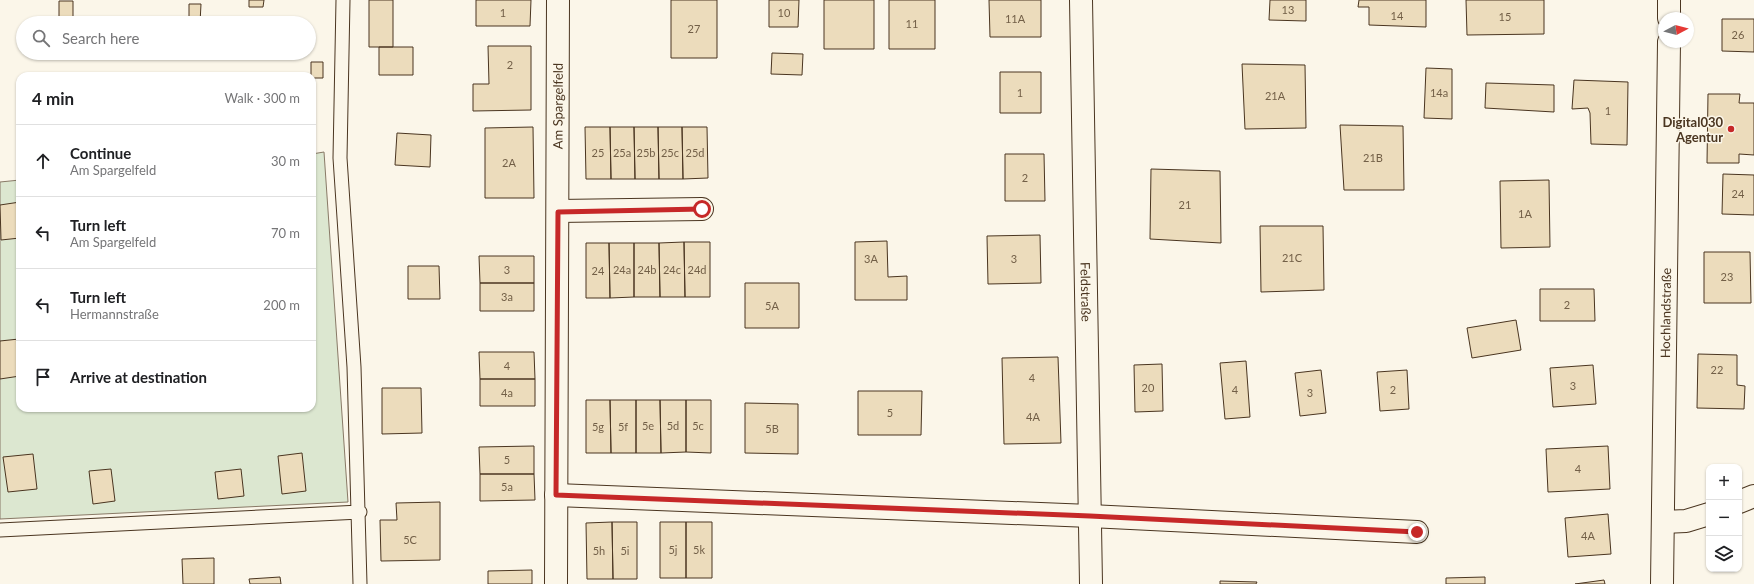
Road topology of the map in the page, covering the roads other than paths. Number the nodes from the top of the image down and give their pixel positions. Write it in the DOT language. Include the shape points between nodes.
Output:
graph roads {
  1 [pos="343,0"];
  2 [pos="558,0"];
  3 [pos="1081,0"];
  4 [pos="1669,0"];
  5 [pos="1669,12"];
  6 [pos="1669,48"];
  7 [pos="702,209"];
  8 [pos="558,212"];
  9 [pos="556,495"];
  10 [pos="1754,496"];
  11 [pos="1742,501"];
  12 [pos="360,512"];
  13 [pos="1706,515"];
  14 [pos="1090,516"];
  15 [pos="1663,522"];
  16 [pos="0,530"];
  17 [pos="1417,532"];
  18 [pos="360,584"];
  19 [pos="556,584"];
  20 [pos="1091,584"];
  21 [pos="1662,584"];
  1 -- 12 [label="lane" via="340,158 354,367"];
  2 -- 8 [label="street, Am Spargelfeld"];
  3 -- 14 [label="street, Feldstraße"];
  4 -- 5 [label="street"];
  6 -- 15 [label="street, Hochlandstraße"];
  7 -- 8 [label="street"];
  8 -- 9 [label="street, Am Spargelfeld"];
  9 -- 14 [label="street"];
  9 -- 19 [label="street, Am Spargelfeld"];
  10 -- 11 [label="street"];
  12 -- 16 [label="lane"];
  12 -- 18 [label="lane"];
  13 -- 15 [label="street" via="1686,521"];
  14 -- 17 [label="street"];
  14 -- 20 [label="street, Feldstraße"];
  15 -- 21 [label="street, Hochlandstraße"];
}
